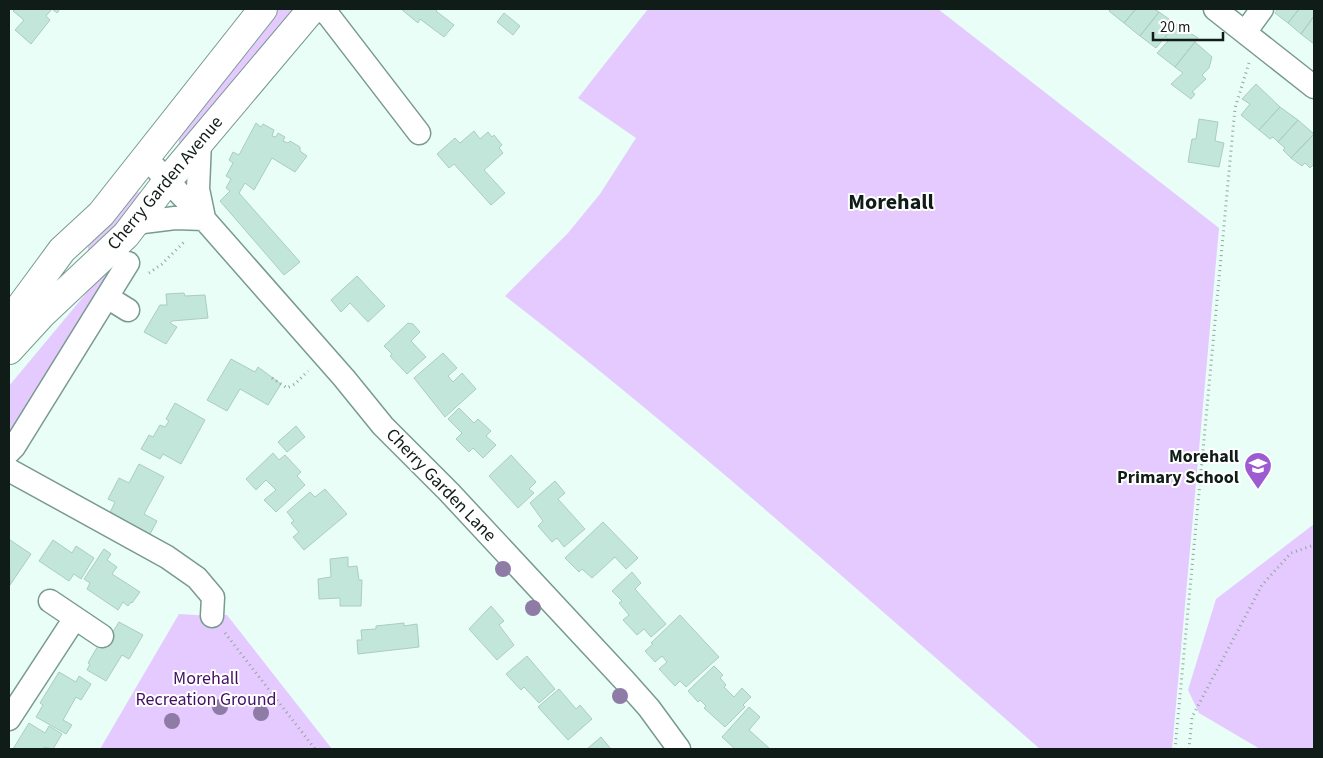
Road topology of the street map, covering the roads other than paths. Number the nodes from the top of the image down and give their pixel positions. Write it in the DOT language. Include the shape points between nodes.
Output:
graph roads {
  1 [pos="263,9"];
  2 [pos="312,9"];
  3 [pos="321,9"];
  4 [pos="1215,9"];
  5 [pos="1262,9"];
  6 [pos="1246,31"];
  7 [pos="1314,87"];
  8 [pos="419,132"];
  9 [pos="200,141"];
  10 [pos="146,158"];
  11 [pos="168,180"];
  12 [pos="204,219"];
  13 [pos="135,223"];
  14 [pos="128,263"];
  15 [pos="107,298"];
  16 [pos="128,310"];
  17 [pos="9,322"];
  18 [pos="9,350"];
  19 [pos="9,452"];
  20 [pos="9,470"];
  21 [pos="50,602"];
  22 [pos="212,616"];
  23 [pos="74,618"];
  24 [pos="102,636"];
  25 [pos="9,719"];
  26 [pos="679,749"];
  1 -- 10 [label="main road, Cherry Garden Avenue"];
  2 -- 9 [label="main road, Cherry Garden Avenue"];
  3 -- 8 [label="street"];
  4 -- 6 [label="street"];
  5 -- 6 [label="street"];
  6 -- 7 [label="street"];
  9 -- 11 [label="main road, Cherry Garden Avenue"];
  9 -- 12 [label="street" via="198,189"];
  10 -- 11 [label="street, Cherry Garden Lane"];
  10 -- 17 [label="main road, Cherry Garden Avenue" via="100,214 62,250"];
  11 -- 12 [label="street, Cherry Garden Lane"];
  11 -- 13 [label="main road, Cherry Garden Avenue"];
  12 -- 13 [label="street" via="174,218"];
  12 -- 26 [label="street, Cherry Garden Lane" via="383,426 625,681"];
  13 -- 18 [label="main road, Cherry Garden Avenue"];
  14 -- 15 [label="street"];
  15 -- 16 [label="street"];
  15 -- 19 [label="street"];
  20 -- 22 [label="street" via="167,557 197,578 213,596"];
  21 -- 23 [label="street"];
  23 -- 24 [label="street"];
  23 -- 25 [label="street"];
}
